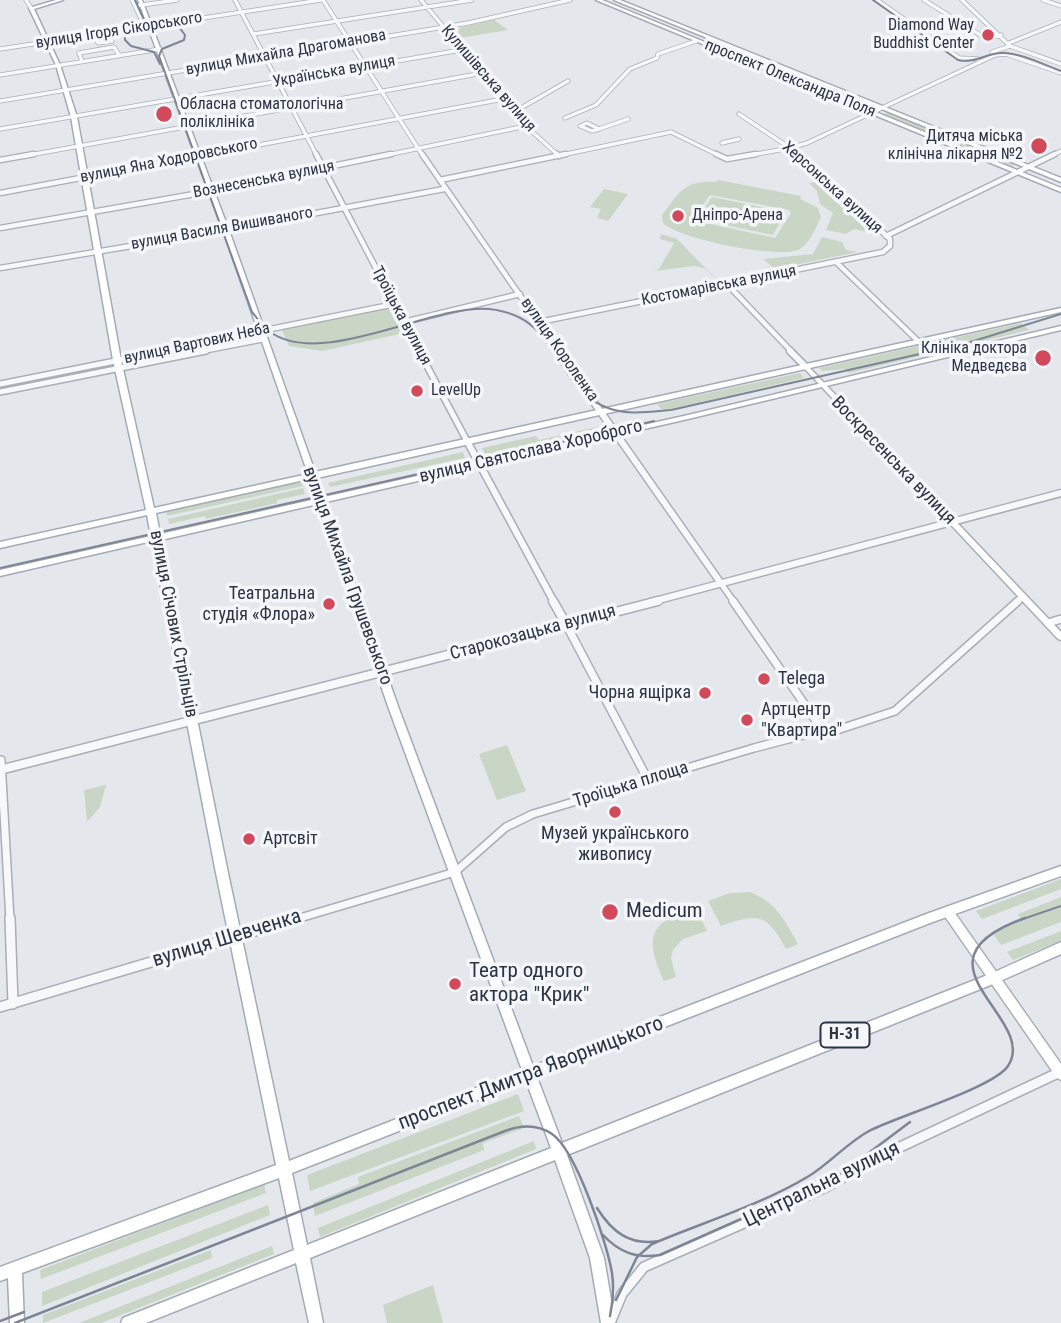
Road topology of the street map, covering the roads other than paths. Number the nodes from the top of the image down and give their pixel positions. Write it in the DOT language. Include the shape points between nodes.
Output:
graph roads {
  1 [pos="26,0"];
  2 [pos="61,0"];
  3 [pos="132,0"];
  4 [pos="177,0"];
  5 [pos="235,0"];
  6 [pos="322,0"];
  7 [pos="421,0"];
  8 [pos="472,0"];
  9 [pos="570,0"];
  10 [pos="598,0"];
  11 [pos="616,0"];
  12 [pos="871,0"];
  13 [pos="877,0"];
  14 [pos="924,0"];
  15 [pos="962,0"];
  16 [pos="1043,0"];
  17 [pos="141,2"];
  18 [pos="135,6"];
  19 [pos="426,6"];
  20 [pos="1061,6"];
  21 [pos="31,8"];
  22 [pos="242,12"];
  23 [pos="337,20"];
  24 [pos="1061,22"];
  25 [pos="148,27"];
  26 [pos="443,27"];
  27 [pos="254,34"];
  28 [pos="94,35"];
  29 [pos="1001,36"];
  30 [pos="112,41"];
  31 [pos="696,41"];
  32 [pos="47,42"];
  33 [pos="351,42"];
  34 [pos="1009,44"];
  35 [pos="1004,48"];
  36 [pos="0,49"];
  37 [pos="160,49"];
  38 [pos="461,50"];
  39 [pos="1005,54"];
  40 [pos="119,55"];
  41 [pos="266,57"];
  42 [pos="960,59"];
  43 [pos="978,59"];
  44 [pos="82,61"];
  45 [pos="1061,64"];
  46 [pos="58,65"];
  47 [pos="366,66"];
  48 [pos="964,67"];
  49 [pos="168,73"];
  50 [pos="483,73"];
  51 [pos="1061,73"];
  52 [pos="0,75"];
  53 [pos="279,81"];
  54 [pos="568,81"];
  55 [pos="67,90"];
  56 [pos="383,91"];
  57 [pos="178,99"];
  58 [pos="503,99"];
  59 [pos="0,101"];
  60 [pos="292,107"];
  61 [pos="883,108"];
  62 [pos="514,112"];
  63 [pos="872,113"];
  64 [pos="739,114"];
  65 [pos="74,117"];
  66 [pos="401,118"];
  67 [pos="565,118"];
  68 [pos="628,119"];
  69 [pos="526,126"];
  70 [pos="188,127"];
  71 [pos="0,129"];
  72 [pos="599,129"];
  73 [pos="305,136"];
  74 [pos="739,139"];
  75 [pos="722,143"];
  76 [pos="79,146"];
  77 [pos="790,148"];
  78 [pos="421,149"];
  79 [pos="1061,150"];
  80 [pos="199,156"];
  81 [pos="559,156"];
  82 [pos="0,160"];
  83 [pos="1028,167"];
  84 [pos="323,168"];
  85 [pos="1018,173"];
  86 [pos="84,177"];
  87 [pos="440,180"];
  88 [pos="1061,180"];
  89 [pos="444,189"];
  90 [pos="1061,190"];
  91 [pos="212,191"];
  92 [pos="0,193"];
  93 [pos="343,207"];
  94 [pos="91,211"];
  95 [pos="0,228"];
  96 [pos="226,230"];
  97 [pos="888,238"];
  98 [pos="98,251"];
  99 [pos="836,262"];
  100 [pos="0,268"];
  101 [pos="727,284"];
  102 [pos="520,294"];
  103 [pos="395,304"];
  104 [pos="1061,310"];
  105 [pos="404,322"];
  106 [pos="539,322"];
  107 [pos="1061,328"];
  108 [pos="262,335"];
  109 [pos="919,342"];
  110 [pos="118,364"];
  111 [pos="806,367"];
  112 [pos="0,384"];
  113 [pos="821,385"];
  114 [pos="0,392"];
  115 [pos="602,411"];
  116 [pos="617,433"];
  117 [pos="467,441"];
  118 [pos="479,464"];
  119 [pos="312,476"];
  120 [pos="1061,493"];
  121 [pos="320,500"];
  122 [pos="151,512"];
  123 [pos="951,521"];
  124 [pos="156,538"];
  125 [pos="0,545"];
  126 [pos="0,573"];
  127 [pos="720,582"];
  128 [pos="1023,597"];
  129 [pos="1061,619"];
  130 [pos="1048,623"];
  131 [pos="566,624"];
  132 [pos="1061,637"];
  133 [pos="381,672"];
  134 [pos="192,721"];
  135 [pos="823,731"];
  136 [pos="1,760"];
  137 [pos="2,770"];
  138 [pos="648,780"];
  139 [pos="1061,871"];
  140 [pos="455,872"];
  141 [pos="948,912"];
  142 [pos="235,936"];
  143 [pos="1061,948"];
  144 [pos="994,978"];
  145 [pos="13,1004"];
  146 [pos="0,1007"];
  147 [pos="1060,1073"];
  148 [pos="530,1074"];
  149 [pos="559,1151"];
  150 [pos="283,1169"];
  151 [pos="301,1254"];
  152 [pos="15,1268"];
  153 [pos="0,1274"];
  154 [pos="17,1323"];
  155 [pos="128,1323"];
  156 [pos="316,1323"];
  157 [pos="609,1323"];
  1 -- 21 [label="street, вулиця Січових Стрільців"];
  2 -- 21 [label="main road"];
  3 -- 18 [label="street, вулиця Михайла Грушевського"];
  4 -- 17 [label="street"];
  5 -- 22 [label="street, Троїцька вулиця"];
  6 -- 22 [label="street, вулиця Ігоря Сікорського"];
  6 -- 23 [label="street, вулиця Короленка"];
  7 -- 19 [label="street, Кулишівська вулиця"];
  8 -- 19 [label="street"];
  9 -- 26 [label="street, вулиця Михайла Драгоманова"];
  10 -- 31 [label="main road, проспект Олександра Поля"];
  11 -- 61 [label="main road, проспект Олександра Поля"];
  12 -- 48 [label="street"];
  13 -- 42 [label="street"];
  14 -- 29 [label="street" via="985,37"];
  15 -- 29 [label="street"];
  16 -- 20 [label="street"];
  17 -- 18 [label="street"];
  17 -- 25 [label="main road, вулиця Михайла Грушевського"];
  18 -- 25 [label="street, вулиця Михайла Грушевського"];
  19 -- 23 [label="street"];
  19 -- 26 [label="street, Кулишівська вулиця"];
  21 -- 32 [label="main road, вулиця Січових Стрільців"];
  22 -- 25 [label="street, вулиця Ігоря Сікорського"];
  22 -- 27 [label="street, Троїцька вулиця"];
  23 -- 27 [label="street"];
  23 -- 33 [label="street, вулиця Короленка"];
  24 -- 34 [label="street"];
  25 -- 28 [label="street, вулиця Ігоря Сікорського"];
  25 -- 37 [label="main road, вулиця Михайла Грушевського"];
  26 -- 33 [label="street, вулиця Михайла Драгоманова"];
  26 -- 38 [label="street, Кулишівська вулиця"];
  27 -- 41 [label="street, Троїцька вулиця"];
  28 -- 30 [label="street" via="98,43"];
  28 -- 32 [label="street, вулиця Ігоря Сікорського"];
  29 -- 34 [label="street"];
  31 -- 63 [label="main road, проспект Олександра Поля"];
  31 -- 67 [label="street" via="630,69 596,106"];
  32 -- 36 [label="street, вулиця Ігоря Сікорського"];
  32 -- 46 [label="main road, вулиця Січових Стрільців"];
  33 -- 41 [label="street, вулиця Михайла Драгоманова"];
  33 -- 47 [label="street, вулиця Короленка"];
  34 -- 35 [label="street"];
  34 -- 45 [label="street"];
  35 -- 39 [label="street"];
  35 -- 43 [label="street"];
  37 -- 40 [label="street"];
  37 -- 49 [label="main road, вулиця Михайла Грушевського"];
  38 -- 47 [label="street, Українська вулиця"];
  38 -- 50 [label="street, Кулишівська вулиця"];
  39 -- 48 [label="street"];
  39 -- 51 [label="street"];
  40 -- 44 [label="street"];
  40 -- 44 [label="street" via="114,47 79,53"];
  41 -- 49 [label="street, вулиця Михайла Драгоманова"];
  41 -- 53 [label="street, Троїцька вулиця"];
  42 -- 43 [label="street"];
  42 -- 48 [label="street"];
  43 -- 48 [label="street"];
  44 -- 46 [label="street"];
  46 -- 52 [label="street"];
  46 -- 55 [label="main road, вулиця Січових Стрільців"];
  47 -- 53 [label="street, Українська вулиця"];
  47 -- 56 [label="street, вулиця Короленка"];
  48 -- 61 [label="street"];
  49 -- 55 [label="street, вулиця Михайла Драгоманова"];
  49 -- 57 [label="main road, вулиця Михайла Грушевського"];
  50 -- 56 [label="street"];
  50 -- 58 [label="street, Кулишівська вулиця"];
  53 -- 57 [label="street, Українська вулиця"];
  53 -- 60 [label="street, Троїцька вулиця"];
  54 -- 62 [label="street" via="553,95"];
  55 -- 59 [label="street, вулиця Михайла Драгоманова"];
  55 -- 65 [label="main road, вулиця Січових Стрільців"];
  56 -- 60 [label="street"];
  56 -- 66 [label="street, вулиця Короленка"];
  57 -- 65 [label="street, Українська вулиця"];
  57 -- 70 [label="main road, вулиця Михайла Грушевського"];
  58 -- 62 [label="street, Кулишівська вулиця"];
  58 -- 66 [label="street, вулиця Яна Ходоровського"];
  60 -- 70 [label="street"];
  60 -- 73 [label="street, Троїцька вулиця"];
  61 -- 63 [label="street"];
  61 -- 83 [label="main road, проспект Олександра Поля"];
  62 -- 69 [label="street, Кулишівська вулиця"];
  63 -- 77 [label="street"];
  63 -- 85 [label="main road, проспект Олександра Поля"];
  64 -- 77 [label="street, Херсонська вулиця"];
  65 -- 71 [label="street, Українська вулиця"];
  65 -- 76 [label="main road, вулиця Січових Стрільців"];
  66 -- 73 [label="street, вулиця Яна Ходоровського"];
  66 -- 78 [label="street, вулиця Короленка"];
  68 -- 72 [label="street"];
  69 -- 78 [label="street, Вознесенська вулиця"];
  69 -- 81 [label="street, Кулишівська вулиця"];
  70 -- 76 [label="street"];
  70 -- 80 [label="main road, вулиця Михайла Грушевського"];
  73 -- 80 [label="street, вулиця Яна Ходоровського"];
  73 -- 84 [label="street, Троїцька вулиця"];
  74 -- 75 [label="street"];
  76 -- 82 [label="street"];
  76 -- 86 [label="main road, вулиця Січових Стрільців"];
  77 -- 81 [label="street" via="727,159 671,132"];
  77 -- 97 [label="street, Херсонська вулиця"];
  78 -- 84 [label="street, Вознесенська вулиця"];
  78 -- 87 [label="street, вулиця Короленка"];
  79 -- 83 [label="street, Костомарівська вулиця"];
  80 -- 86 [label="street, вулиця Яна Ходоровського"];
  80 -- 91 [label="main road, вулиця Михайла Грушевського"];
  81 -- 87 [label="street"];
  83 -- 85 [label="street, Костомарівська вулиця"];
  83 -- 88 [label="main road, проспект Олександра Поля"];
  84 -- 91 [label="street, Вознесенська вулиця"];
  84 -- 93 [label="street, Троїцька вулиця"];
  85 -- 90 [label="main road, проспект Олександра Поля"];
  85 -- 97 [label="street, Костомарівська вулиця"];
  86 -- 92 [label="street, вулиця Яна Ходоровського"];
  86 -- 94 [label="main road, вулиця Січових Стрільців"];
  87 -- 89 [label="street, вулиця Короленка"];
  89 -- 93 [label="street, вулиця Василя Вишиваного"];
  89 -- 102 [label="street, вулиця Короленка"];
  91 -- 94 [label="street, Вознесенська вулиця"];
  91 -- 96 [label="main road, вулиця Михайла Грушевського"];
  93 -- 96 [label="street, вулиця Василя Вишиваного"];
  93 -- 103 [label="street, Троїцька вулиця"];
  94 -- 95 [label="street, Вознесенська вулиця"];
  94 -- 98 [label="main road, вулиця Січових Стрільців"];
  96 -- 98 [label="street, вулиця Василя Вишиваного"];
  96 -- 108 [label="main road, вулиця Михайла Грушевського"];
  97 -- 99 [label="street, Костомарівська вулиця" via="890,246 883,252"];
  98 -- 100 [label="street, вулиця Василя Вишиваного"];
  98 -- 110 [label="main road, вулиця Січових Стрільців"];
  99 -- 101 [label="street, Костомарівська вулиця"];
  99 -- 109 [label="street"];
  101 -- 106 [label="street, Костомарівська вулиця"];
  101 -- 111 [label="street, Воскресенська вулиця"];
  102 -- 105 [label="street"];
  102 -- 106 [label="street, вулиця Короленка"];
  103 -- 105 [label="street, Троїцька вулиця"];
  103 -- 108 [label="street, вулиця Вартових Неба"];
  104 -- 109 [label="main road, вулиця Святослава Хороброго"];
  105 -- 117 [label="street, Троїцька вулиця"];
  106 -- 115 [label="street, вулиця Короленка"];
  107 -- 113 [label="main road, вулиця Святослава Хороброго"];
  108 -- 110 [label="street, вулиця Вартових Неба"];
  108 -- 119 [label="main road, вулиця Михайла Грушевського"];
  109 -- 111 [label="main road, вулиця Святослава Хороброго"];
  110 -- 112 [label="street, вулиця Вартових Неба"];
  110 -- 114 [label="street, вулиця Вартових Неба"];
  110 -- 122 [label="main road, вулиця Січових Стрільців"];
  111 -- 113 [label="main road, Воскресенська вулиця"];
  111 -- 115 [label="main road, вулиця Святослава Хороброго"];
  113 -- 116 [label="main road, вулиця Святослава Хороброго"];
  113 -- 123 [label="main road, Воскресенська вулиця"];
  115 -- 116 [label="street, вулиця Короленка"];
  115 -- 117 [label="main road, вулиця Святослава Хороброго"];
  116 -- 118 [label="main road, вулиця Святослава Хороброго"];
  116 -- 127 [label="street, вулиця Короленка"];
  117 -- 118 [label="street, Троїцька вулиця"];
  117 -- 119 [label="main road, вулиця Святослава Хороброго"];
  118 -- 121 [label="main road, вулиця Святослава Хороброго"];
  118 -- 131 [label="street, Троїцька вулиця"];
  119 -- 121 [label="main road, вулиця Михайла Грушевського"];
  119 -- 122 [label="main road, вулиця Святослава Хороброго"];
  120 -- 123 [label="street, Старокозацька вулиця"];
  121 -- 124 [label="main road, вулиця Святослава Хороброго"];
  121 -- 133 [label="main road, вулиця Михайла Грушевського"];
  122 -- 124 [label="main road, вулиця Січових Стрільців"];
  122 -- 125 [label="main road, вулиця Святослава Хороброго"];
  123 -- 127 [label="street, Старокозацька вулиця"];
  123 -- 128 [label="main road, Воскресенська вулиця"];
  124 -- 126 [label="main road, вулиця Святослава Хороброго"];
  124 -- 134 [label="main road, вулиця Січових Стрільців"];
  127 -- 131 [label="street, Старокозацька вулиця"];
  127 -- 135 [label="street, вулиця Короленка"];
  128 -- 130 [label="main road, Воскресенська вулиця"];
  128 -- 135 [label="street, Троїцька площа" via="902,707"];
  129 -- 130 [label="street"];
  130 -- 132 [label="main road, Воскресенська вулиця"];
  131 -- 133 [label="street, Старокозацька вулиця"];
  131 -- 138 [label="street, Троїцька вулиця"];
  133 -- 134 [label="street, Старокозацька вулиця"];
  133 -- 140 [label="main road, вулиця Михайла Грушевського"];
  134 -- 137 [label="street, Старокозацька вулиця"];
  134 -- 142 [label="main road, вулиця Січових Стрільців"];
  135 -- 138 [label="street, Троїцька площа"];
  136 -- 137 [label="street"];
  137 -- 145 [label="street"];
  138 -- 140 [label="street, Троїцька площа" via="519,819"];
  139 -- 141 [label="main road, проспект Дмитра Яворницького"];
  140 -- 142 [label="street, вулиця Шевченка"];
  140 -- 148 [label="main road, вулиця Михайла Грушевського"];
  141 -- 144 [label="main road"];
  141 -- 148 [label="main road, проспект Дмитра Яворницького"];
  142 -- 145 [label="street, вулиця Шевченка"];
  142 -- 150 [label="main road, вулиця Січових Стрільців"];
  143 -- 144 [label="main road, Н-31"];
  144 -- 147 [label="main road"];
  144 -- 149 [label="main road, Н-31"];
  145 -- 146 [label="street, вулиця Шевченка"];
  147 -- 157 [label="street, Центральна вулиця" via="883,1155 826,1187 644,1267 627,1284"];
  148 -- 149 [label="main road, вулиця Михайла Грушевського"];
  148 -- 150 [label="main road, проспект Дмитра Яворницького"];
  149 -- 151 [label="main road"];
  149 -- 157 [label="main road, вулиця Михайла Грушевського" via="597,1258"];
  150 -- 151 [label="main road, вулиця Січових Стрільців"];
  150 -- 152 [label="main road, проспект Дмитра Яворницького"];
  151 -- 155 [label="main road"];
  151 -- 156 [label="main road, вулиця Січових Стрільців"];
  152 -- 153 [label="main road, проспект Дмитра Яворницького"];
  152 -- 154 [label="main road"];
}
